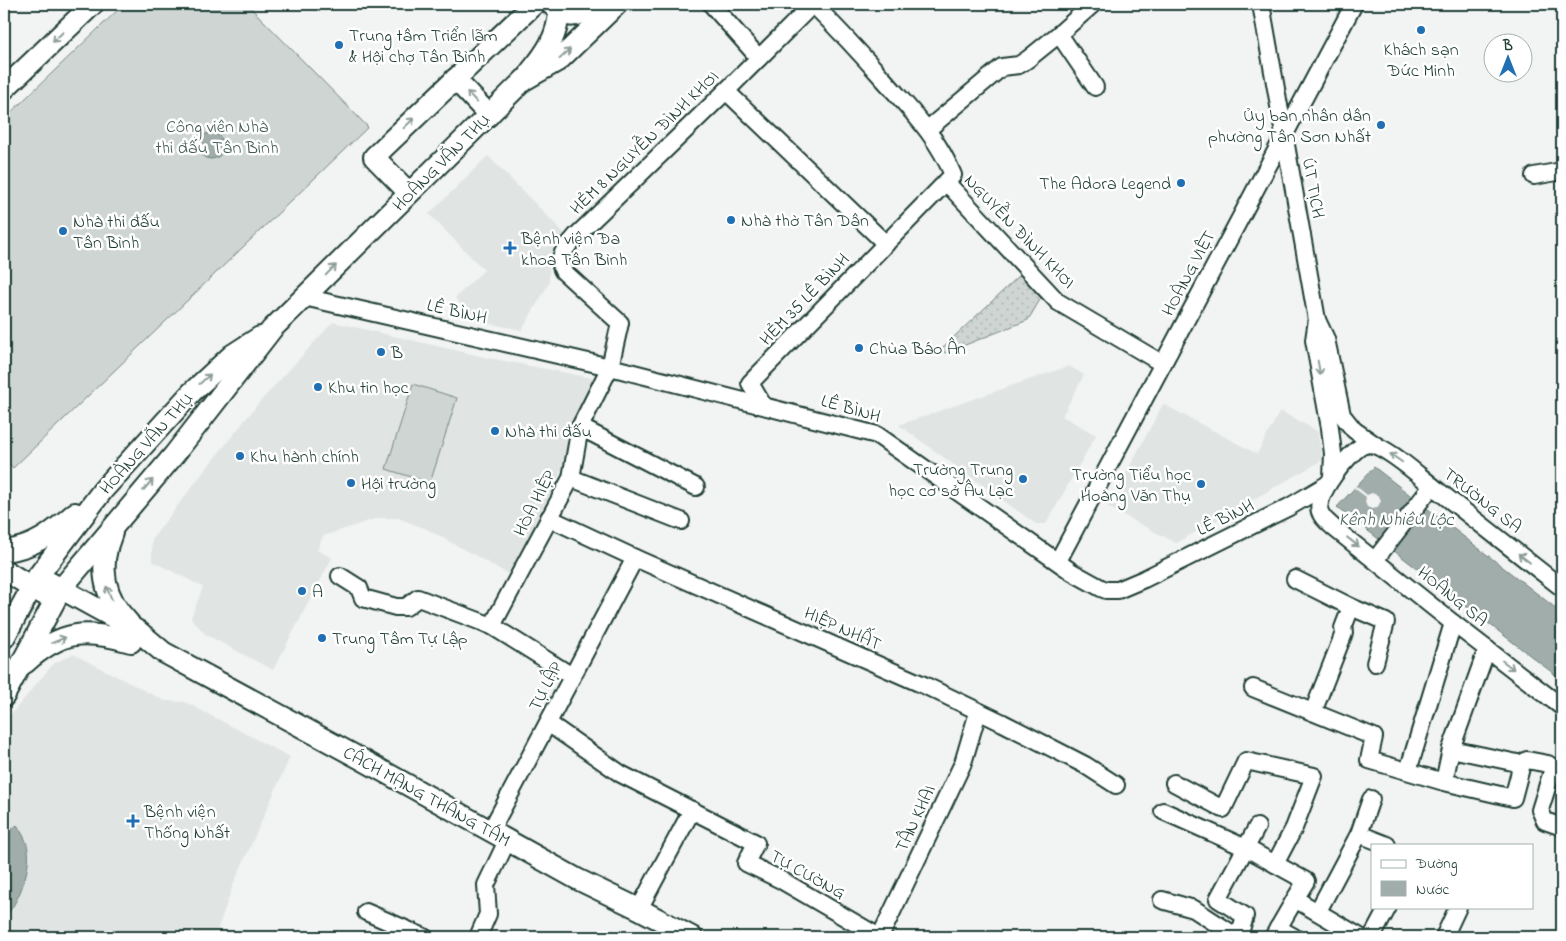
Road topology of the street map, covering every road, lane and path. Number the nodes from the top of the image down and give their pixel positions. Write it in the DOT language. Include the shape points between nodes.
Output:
graph roads {
  1 [pos="93,4"];
  2 [pos="534,4"];
  3 [pos="594,4"];
  4 [pos="617,4"];
  5 [pos="813,4"];
  6 [pos="1093,4"];
  7 [pos="1261,4"];
  8 [pos="1354,4"];
  9 [pos="712,5"];
  10 [pos="555,8"];
  11 [pos="1059,34"];
  12 [pos="760,58"];
  13 [pos="455,79"];
  14 [pos="524,80"];
  15 [pos="1095,87"];
  16 [pos="4,89"];
  17 [pos="726,91"];
  18 [pos="489,115"];
  19 [pos="928,129"];
  20 [pos="1284,135"];
  21 [pos="1562,171"];
  22 [pos="1534,176"];
  23 [pos="946,182"];
  24 [pos="409,193"];
  25 [pos="886,244"];
  26 [pos="304,297"];
  27 [pos="1317,320"];
  28 [pos="272,329"];
  29 [pos="1163,364"];
  30 [pos="610,367"];
  31 [pos="763,405"];
  32 [pos="1340,409"];
  33 [pos="580,427"];
  34 [pos="1377,446"];
  35 [pos="571,478"];
  36 [pos="1330,481"];
  37 [pos="696,487"];
  38 [pos="103,490"];
  39 [pos="1429,490"];
  40 [pos="1289,507"];
  41 [pos="1321,514"];
  42 [pos="549,518"];
  43 [pos="681,521"];
  44 [pos="116,522"];
  45 [pos="4,551"];
  46 [pos="1379,555"];
  47 [pos="635,558"];
  48 [pos="1058,562"];
  49 [pos="4,570"];
  50 [pos="340,576"];
  51 [pos="1295,579"];
  52 [pos="35,582"];
  53 [pos="1562,588"];
  54 [pos="58,595"];
  55 [pos="1351,607"];
  56 [pos="1453,623"];
  57 [pos="492,626"];
  58 [pos="6,634"];
  59 [pos="134,637"];
  60 [pos="31,644"];
  61 [pos="1487,649"];
  62 [pos="1375,664"];
  63 [pos="20,668"];
  64 [pos="572,676"];
  65 [pos="1253,688"];
  66 [pos="4,696"];
  67 [pos="1562,706"];
  68 [pos="978,712"];
  69 [pos="1313,712"];
  70 [pos="548,723"];
  71 [pos="1451,749"];
  72 [pos="1522,764"];
  73 [pos="1408,771"];
  74 [pos="1444,782"];
  75 [pos="1174,783"];
  76 [pos="1116,785"];
  77 [pos="1371,799"];
  78 [pos="692,810"];
  79 [pos="1163,811"];
  80 [pos="1257,827"];
  81 [pos="1562,827"];
  82 [pos="1359,834"];
  83 [pos="499,836"];
  84 [pos="1384,844"];
  85 [pos="1246,848"];
  86 [pos="1275,864"];
  87 [pos="1295,899"];
  88 [pos="1162,900"];
  89 [pos="1387,908"];
  90 [pos="1458,908"];
  91 [pos="639,909"];
  92 [pos="1318,911"];
  93 [pos="366,912"];
  94 [pos="1276,932"];
  95 [pos="424,937"];
  96 [pos="478,937"];
  97 [pos="692,937"];
  98 [pos="880,937"];
  99 [pos="1238,937"];
  100 [pos="1294,937"];
  101 [pos="1360,937"];
  102 [pos="1372,937"];
  103 [pos="1444,937"];
  1 -- 16 [label="main road, one-way"];
  2 -- 13 [label="main road"];
  3 -- 10 [label="main road" via="576,16 567,16"];
  14 -- 4 [label="main road, HOÀNG VĂN THỤ, one-way" via="559,60"];
  5 -- 12 [label="street, HẺM 8 NGUYỄN ĐÌNH KHƠI"];
  5 -- 19 [label="street, NGUYỄN ĐÌNH KHƠI"];
  6 -- 11 [label="street"];
  7 -- 20 [label="street, ÚT TỊCH"];
  8 -- 20 [label="street, HOÀNG VIỆT"];
  9 -- 12 [label="street"];
  10 -- 14 [label="main road" via="556,33"];
  11 -- 15 [label="street"];
  11 -- 19 [label="street" via="1019,65 1002,67"];
  12 -- 17 [label="street, HẺM 8 NGUYỄN ĐÌNH KHƠI"];
  18 -- 13 [label="main road, one-way"];
  24 -- 13 [label="main road, one-way" via="374,157"];
  14 -- 18 [label="main road, HOÀNG VĂN THỤ"];
  17 -- 25 [label="street"];
  17 -- 30 [label="street, HẺM 8 NGUYỄN ĐÌNH KHƠI" via="576,236 561,258 563,271 620,323"];
  18 -- 24 [label="main road, HOÀNG VĂN THỤ"];
  19 -- 23 [label="street, NGUYỄN ĐÌNH KHƠI" via="953,174"];
  20 -- 27 [label="street, ÚT TỊCH"];
  20 -- 29 [label="street, HOÀNG VIỆT"];
  21 -- 22 [label="street"];
  23 -- 25 [label="street, HẺM 35 LÊ BÌNH"];
  23 -- 29 [label="street, NGUYỄN ĐÌNH KHƠI" via="1058,302"];
  26 -- 24 [label="main road, HOÀNG VĂN THỤ, one-way"];
  25 -- 31 [label="street, HẺM 35 LÊ BÌNH" via="750,383"];
  26 -- 28 [label="main road, HOÀNG VĂN THỤ"];
  26 -- 30 [label="street, LÊ BÌNH"];
  27 -- 32 [label="street, ÚT TỊCH" via="1326,339"];
  27 -- 36 [label="street, ÚT TỊCH, one-way" via="1314,340 1334,465"];
  38 -- 28 [label="main road, HOÀNG VĂN THỤ, one-way" via="192,392 232,355"];
  44 -- 28 [label="main road, HOÀNG VĂN THỤ, one-way" via="174,455"];
  29 -- 48 [label="street, HOÀNG VIỆT"];
  30 -- 31 [label="street, LÊ BÌNH"];
  30 -- 33 [label="street, HÒA HIỆP"];
  31 -- 48 [label="street, LÊ BÌNH" via="884,439"];
  32 -- 34 [label="street, TRƯỜNG SA" via="1354,430"];
  33 -- 35 [label="street, HÒA HIỆP"];
  33 -- 37 [label="street"];
  34 -- 36 [label="street" via="1369,444 1360,448"];
  39 -- 34 [label="street, TRƯỜNG SA, one-way"];
  35 -- 42 [label="street, HÒA HIỆP"];
  35 -- 43 [label="street"];
  36 -- 40 [label="street, LÊ BÌNH"];
  36 -- 41 [label="street" via="1319,503"];
  38 -- 45 [label="main road" via="40,540 18,550"];
  38 -- 52 [label="main road, HOÀNG VĂN THỤ"];
  39 -- 46 [label="street"];
  53 -- 39 [label="street, TRƯỜNG SA, one-way"];
  40 -- 41 [label="street, HOÀNG SA" via="1302,507"];
  40 -- 48 [label="street, LÊ BÌNH" via="1118,590 1093,586"];
  41 -- 46 [label="street, HOÀNG SA, one-way" via="1334,528"];
  42 -- 47 [label="street, HIỆP NHẤT"];
  42 -- 57 [label="street, HÒA HIỆP"];
  44 -- 54 [label="main road, HOÀNG VĂN THỤ"];
  59 -- 44 [label="main road, one-way" via="106,584 104,558"];
  46 -- 56 [label="street, HOÀNG SA"];
  47 -- 64 [label="street, TỰ LẬP"];
  47 -- 68 [label="street, HIỆP NHẤT"];
  49 -- 52 [label="main road, CÁCH MẠNG THÁNG TÁM"];
  50 -- 57 [label="street" via="359,588 363,598 406,607 418,598"];
  51 -- 55 [label="street"];
  52 -- 54 [label="main road, CÁCH MẠNG THÁNG TÁM"];
  52 -- 58 [label="main road, HOÀNG VĂN THỤ"];
  54 -- 59 [label="main road, CÁCH MẠNG THÁNG TÁM"];
  54 -- 60 [label="main road, HOÀNG VĂN THỤ"];
  55 -- 62 [label="street" via="1386,622"];
  55 -- 69 [label="street"];
  56 -- 61 [label="street, HOÀNG SA"];
  56 -- 73 [label="street"];
  57 -- 64 [label="street"];
  58 -- 60 [label="main road"];
  63 -- 59 [label="main road, one-way" via="48,645 74,635"];
  59 -- 83 [label="main road, CÁCH MẠNG THÁNG TÁM"];
  60 -- 63 [label="main road, HOÀNG VĂN THỤ"];
  61 -- 67 [label="street, HOÀNG SA, one-way"];
  61 -- 71 [label="street"];
  63 -- 66 [label="main road, HOÀNG VĂN THỤ"];
  64 -- 70 [label="street, TỰ LẬP"];
  65 -- 69 [label="street"];
  68 -- 76 [label="street, HIỆP NHẤT" via="1085,765"];
  68 -- 98 [label="street, TÂN KHAI" via="963,763"];
  69 -- 73 [label="street" via="1374,736 1369,760"];
  70 -- 78 [label="street, TỰ CƯỜNG" via="621,774"];
  70 -- 83 [label="street, TỰ LẬP"];
  71 -- 72 [label="street"];
  71 -- 74 [label="street"];
  72 -- 74 [label="street" via="1513,798"];
  72 -- 81 [label="street" via="1528,760 1553,768 1540,810 1545,820"];
  73 -- 74 [label="street"];
  75 -- 86 [label="street" via="1223,809 1246,761 1314,776 1294,828"];
  77 -- 82 [label="street"];
  78 -- 91 [label="street"];
  78 -- 98 [label="street, TỰ CƯỜNG" via="756,843 746,863"];
  79 -- 85 [label="street"];
  80 -- 85 [label="street"];
  82 -- 84 [label="street"];
  82 -- 92 [label="street"];
  83 -- 91 [label="main road, CÁCH MẠNG THÁNG TÁM"];
  83 -- 96 [label="street, TỰ LẬP" via="486,885 488,914"];
  85 -- 86 [label="street"];
  85 -- 99 [label="street" via="1218,899 1245,916"];
  86 -- 87 [label="street" via="1306,881"];
  87 -- 92 [label="street"];
  87 -- 94 [label="street"];
  88 -- 99 [label="street" via="1194,909"];
  89 -- 102 [label="street"];
  90 -- 103 [label="street"];
  91 -- 97 [label="main road, CÁCH MẠNG THÁNG TÁM"];
  92 -- 101 [label="street"];
  93 -- 95 [label="street"];
  94 -- 100 [label="street"];
}
